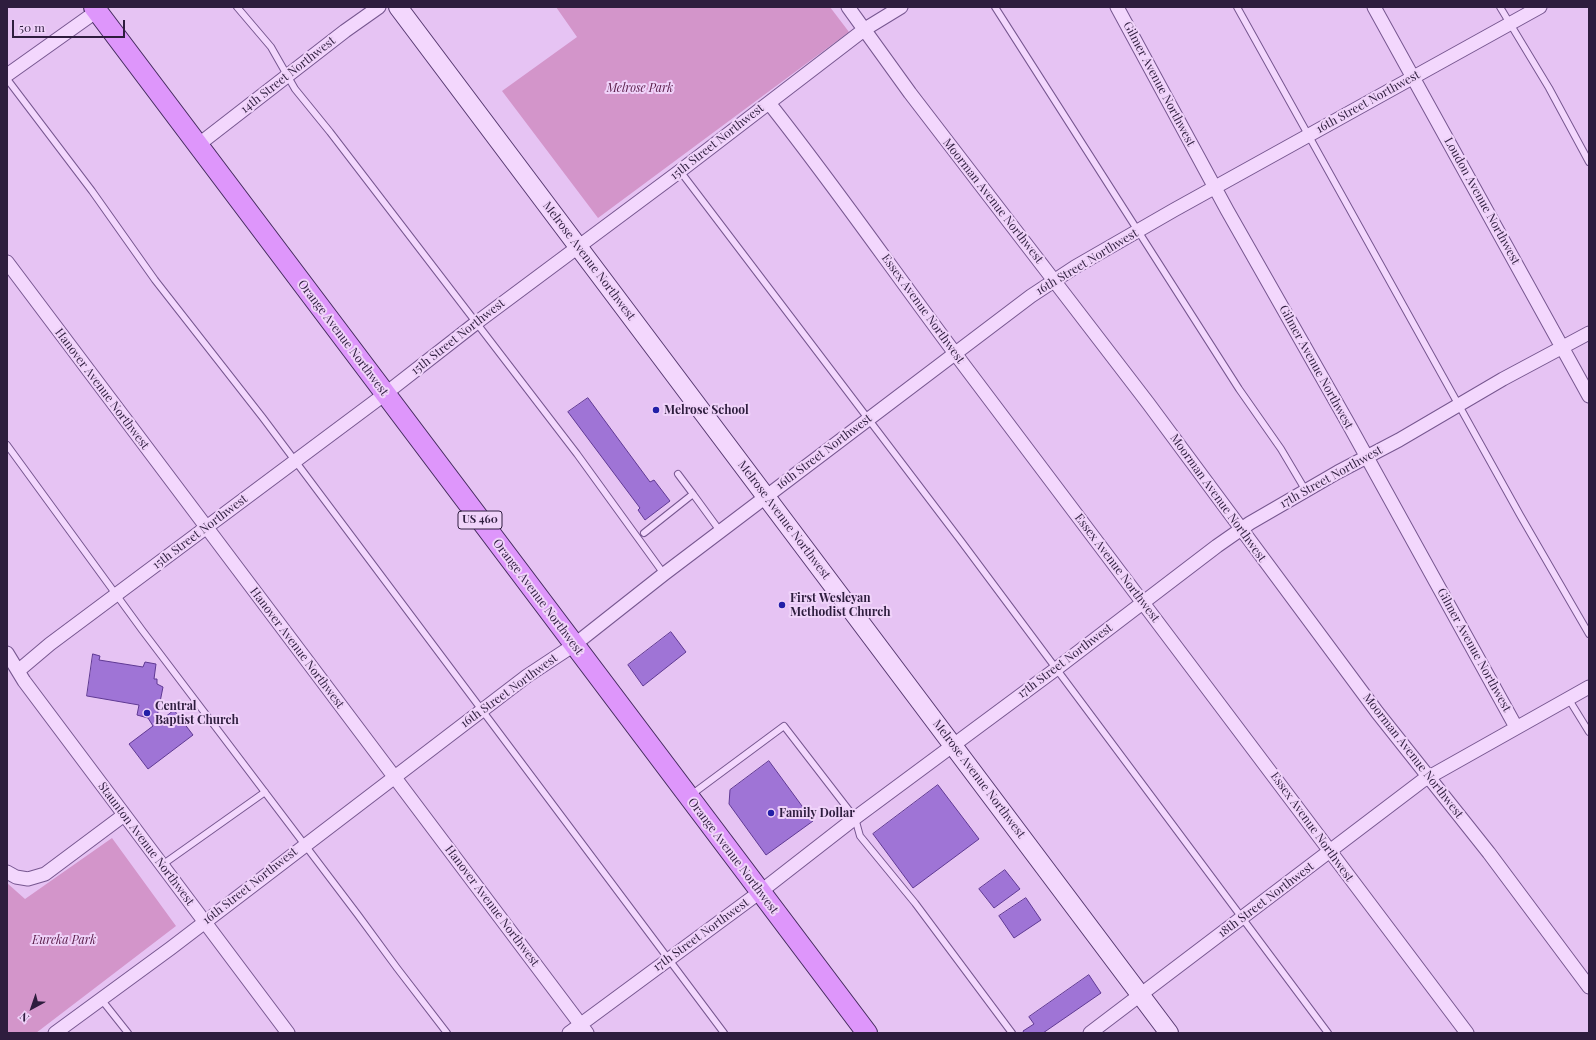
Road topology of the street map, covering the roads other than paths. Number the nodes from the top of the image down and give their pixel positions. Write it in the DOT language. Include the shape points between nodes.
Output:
graph roads {
  1 [pos="237,7"];
  2 [pos="379,7"];
  3 [pos="398,7"];
  4 [pos="848,7"];
  5 [pos="901,7"];
  6 [pos="995,7"];
  7 [pos="1117,7"];
  8 [pos="1237,7"];
  9 [pos="1374,7"];
  10 [pos="1500,7"];
  11 [pos="1540,7"];
  12 [pos="96,9"];
  13 [pos="1510,23"];
  14 [pos="865,30"];
  15 [pos="7,75"];
  16 [pos="286,76"];
  17 [pos="1413,77"];
  18 [pos="7,79"];
  19 [pos="769,102"];
  20 [pos="1309,135"];
  21 [pos="198,145"];
  22 [pos="1589,162"];
  23 [pos="680,171"];
  24 [pos="1215,188"];
  25 [pos="1138,231"];
  26 [pos="578,247"];
  27 [pos="7,262"];
  28 [pos="1054,280"];
  29 [pos="476,323"];
  30 [pos="1589,333"];
  31 [pos="1562,348"];
  32 [pos="954,352"];
  33 [pos="385,394"];
  34 [pos="1589,396"];
  35 [pos="1458,405"];
  36 [pos="868,419"];
  37 [pos="7,445"];
  38 [pos="1367,457"];
  39 [pos="294,461"];
  40 [pos="678,474"];
  41 [pos="1306,491"];
  42 [pos="693,494"];
  43 [pos="765,496"];
  44 [pos="206,527"];
  45 [pos="1241,529"];
  46 [pos="720,531"];
  47 [pos="644,533"];
  48 [pos="664,574"];
  49 [pos="116,595"];
  50 [pos="1143,602"];
  51 [pos="1589,634"];
  52 [pos="574,645"];
  53 [pos="7,653"];
  54 [pos="1056,669"];
  55 [pos="18,671"];
  56 [pos="1589,687"];
  57 [pos="1568,698"];
  58 [pos="482,710"];
  59 [pos="1516,727"];
  60 [pos="1589,732"];
  61 [pos="953,745"];
  62 [pos="393,776"];
  63 [pos="1429,777"];
  64 [pos="266,792"];
  65 [pos="688,797"];
  66 [pos="124,815"];
  67 [pos="855,818"];
  68 [pos="304,844"];
  69 [pos="1330,851"];
  70 [pos="162,865"];
  71 [pos="7,872"];
  72 [pos="760,892"];
  73 [pos="1243,918"];
  74 [pos="204,922"];
  75 [pos="668,959"];
  76 [pos="1589,987"];
  77 [pos="1141,994"];
  78 [pos="101,999"];
  79 [pos="584,1029"];
  80 [pos="55,1033"];
  81 [pos="128,1033"];
  82 [pos="288,1033"];
  83 [pos="448,1033"];
  84 [pos="569,1033"];
  85 [pos="724,1033"];
  86 [pos="867,1033"];
  87 [pos="1012,1033"];
  88 [pos="1090,1033"];
  89 [pos="1169,1033"];
  90 [pos="1328,1033"];
  91 [pos="1467,1033"];
  1 -- 16 [label="lane" via="272,47"];
  2 -- 16 [label="street, 14th Street Northwest"];
  3 -- 26 [label="street, Melrose Avenue Northwest"];
  4 -- 14 [label="street, Moorman Avenue Northwest"];
  5 -- 14 [label="street, 15th Street Northwest"];
  6 -- 25 [label="lane"];
  7 -- 24 [label="street, Gilmer Avenue Northwest"];
  8 -- 20 [label="lane"];
  9 -- 17 [label="street, Loudon Avenue Northwest"];
  10 -- 13 [label="lane"];
  11 -- 13 [label="street, 16th Street Northwest"];
  12 -- 15 [label="street"];
  12 -- 21 [label="main road, Orange Avenue Northwest / US 460"];
  13 -- 17 [label="street, 16th Street Northwest"];
  13 -- 22 [label="lane"];
  14 -- 19 [label="street, 15th Street Northwest"];
  14 -- 28 [label="street, Moorman Avenue Northwest" via="910,93"];
  16 -- 21 [label="street, 14th Street Northwest"];
  16 -- 29 [label="lane"];
  17 -- 20 [label="street, 16th Street Northwest"];
  17 -- 31 [label="street, Loudon Avenue Northwest"];
  18 -- 39 [label="lane" via="92,191 159,286"];
  19 -- 23 [label="street, 15th Street Northwest"];
  19 -- 32 [label="street, Essex Avenue Northwest"];
  20 -- 24 [label="street, 16th Street Northwest"];
  20 -- 35 [label="lane"];
  21 -- 33 [label="main road, Orange Avenue Northwest / US 460"];
  23 -- 26 [label="street, 15th Street Northwest"];
  23 -- 36 [label="lane"];
  24 -- 25 [label="street, 16th Street Northwest"];
  24 -- 38 [label="street, Gilmer Avenue Northwest"];
  25 -- 28 [label="street, 16th Street Northwest"];
  25 -- 41 [label="lane"];
  26 -- 29 [label="street, 15th Street Northwest"];
  26 -- 43 [label="street, Melrose Avenue Northwest"];
  27 -- 44 [label="street, Hanover Avenue Northwest"];
  28 -- 32 [label="street, 16th Street Northwest"];
  28 -- 45 [label="street, Moorman Avenue Northwest"];
  29 -- 33 [label="street, 15th Street Northwest"];
  29 -- 48 [label="lane" via="577,454"];
  30 -- 31 [label="street, 17th Street Northwest"];
  31 -- 34 [label="street, Loudon Avenue Northwest"];
  31 -- 35 [label="street, 17th Street Northwest"];
  32 -- 36 [label="street, 16th Street Northwest"];
  32 -- 50 [label="street, Essex Avenue Northwest"];
  33 -- 39 [label="street, 15th Street Northwest"];
  33 -- 52 [label="main road, Orange Avenue Northwest / US 460"];
  35 -- 38 [label="street, 17th Street Northwest"];
  35 -- 51 [label="lane"];
  36 -- 43 [label="street, 16th Street Northwest"];
  36 -- 54 [label="lane"];
  37 -- 49 [label="lane"];
  38 -- 41 [label="street, 17th Street Northwest"];
  38 -- 59 [label="street, Gilmer Avenue Northwest"];
  39 -- 44 [label="street, 15th Street Northwest"];
  39 -- 58 [label="lane"];
  40 -- 42 [label="lane"];
  41 -- 45 [label="street, 17th Street Northwest"];
  42 -- 46 [label="lane"];
  42 -- 47 [label="lane"];
  43 -- 46 [label="street, 16th Street Northwest"];
  43 -- 61 [label="street, Melrose Avenue Northwest"];
  44 -- 49 [label="street, 15th Street Northwest"];
  44 -- 62 [label="street, Hanover Avenue Northwest"];
  45 -- 50 [label="street, 17th Street Northwest"];
  45 -- 63 [label="street, Moorman Avenue Northwest" via="1377,712"];
  46 -- 48 [label="street, 16th Street Northwest"];
  48 -- 52 [label="street, 16th Street Northwest"];
  49 -- 55 [label="street, 15th Street Northwest"];
  49 -- 64 [label="lane"];
  50 -- 54 [label="street, 17th Street Northwest"];
  50 -- 69 [label="street, Essex Avenue Northwest"];
  52 -- 58 [label="street, 16th Street Northwest"];
  52 -- 65 [label="main road, Orange Avenue Northwest / US 460"];
  53 -- 55 [label="street, Staunton Avenue Northwest"];
  54 -- 61 [label="street, 17th Street Northwest"];
  54 -- 73 [label="lane"];
  55 -- 66 [label="street, Staunton Avenue Northwest"];
  56 -- 57 [label="street, 18th Street Northwest"];
  57 -- 59 [label="street, 18th Street Northwest"];
  57 -- 60 [label="lane"];
  58 -- 62 [label="street, 16th Street Northwest"];
  58 -- 75 [label="lane"];
  59 -- 63 [label="street, 18th Street Northwest"];
  61 -- 67 [label="street, 17th Street Northwest"];
  61 -- 77 [label="street, Melrose Avenue Northwest"];
  62 -- 68 [label="street, 16th Street Northwest"];
  62 -- 79 [label="street, Hanover Avenue Northwest"];
  63 -- 69 [label="street, 18th Street Northwest"];
  63 -- 76 [label="street, Moorman Avenue Northwest"];
  64 -- 68 [label="lane"];
  64 -- 70 [label="lane"];
  65 -- 67 [label="lane" via="784,726"];
  65 -- 72 [label="main road, Orange Avenue Northwest / US 460"];
  66 -- 70 [label="street, Staunton Avenue Northwest"];
  66 -- 71 [label="street" via="45,874 28,879 16,878"];
  67 -- 72 [label="street, 17th Street Northwest"];
  67 -- 87 [label="lane" via="860,836 915,903"];
  68 -- 74 [label="street, 16th Street Northwest"];
  68 -- 83 [label="lane"];
  69 -- 73 [label="street, 18th Street Northwest"];
  69 -- 91 [label="street, Essex Avenue Northwest"];
  70 -- 74 [label="street, Staunton Avenue Northwest"];
  72 -- 75 [label="street, 17th Street Northwest"];
  72 -- 86 [label="main road, Orange Avenue Northwest / US 460"];
  73 -- 77 [label="street, 18th Street Northwest"];
  73 -- 90 [label="lane"];
  74 -- 78 [label="street, 16th Street Northwest"];
  74 -- 82 [label="street, Staunton Avenue Northwest"];
  75 -- 79 [label="street, 17th Street Northwest"];
  75 -- 85 [label="lane"];
  77 -- 88 [label="street, 18th Street Northwest"];
  77 -- 89 [label="street, Melrose Avenue Northwest"];
  78 -- 80 [label="street, 16th Street Northwest"];
  78 -- 81 [label="lane"];
  79 -- 84 [label="street, 17th Street Northwest"];
}
